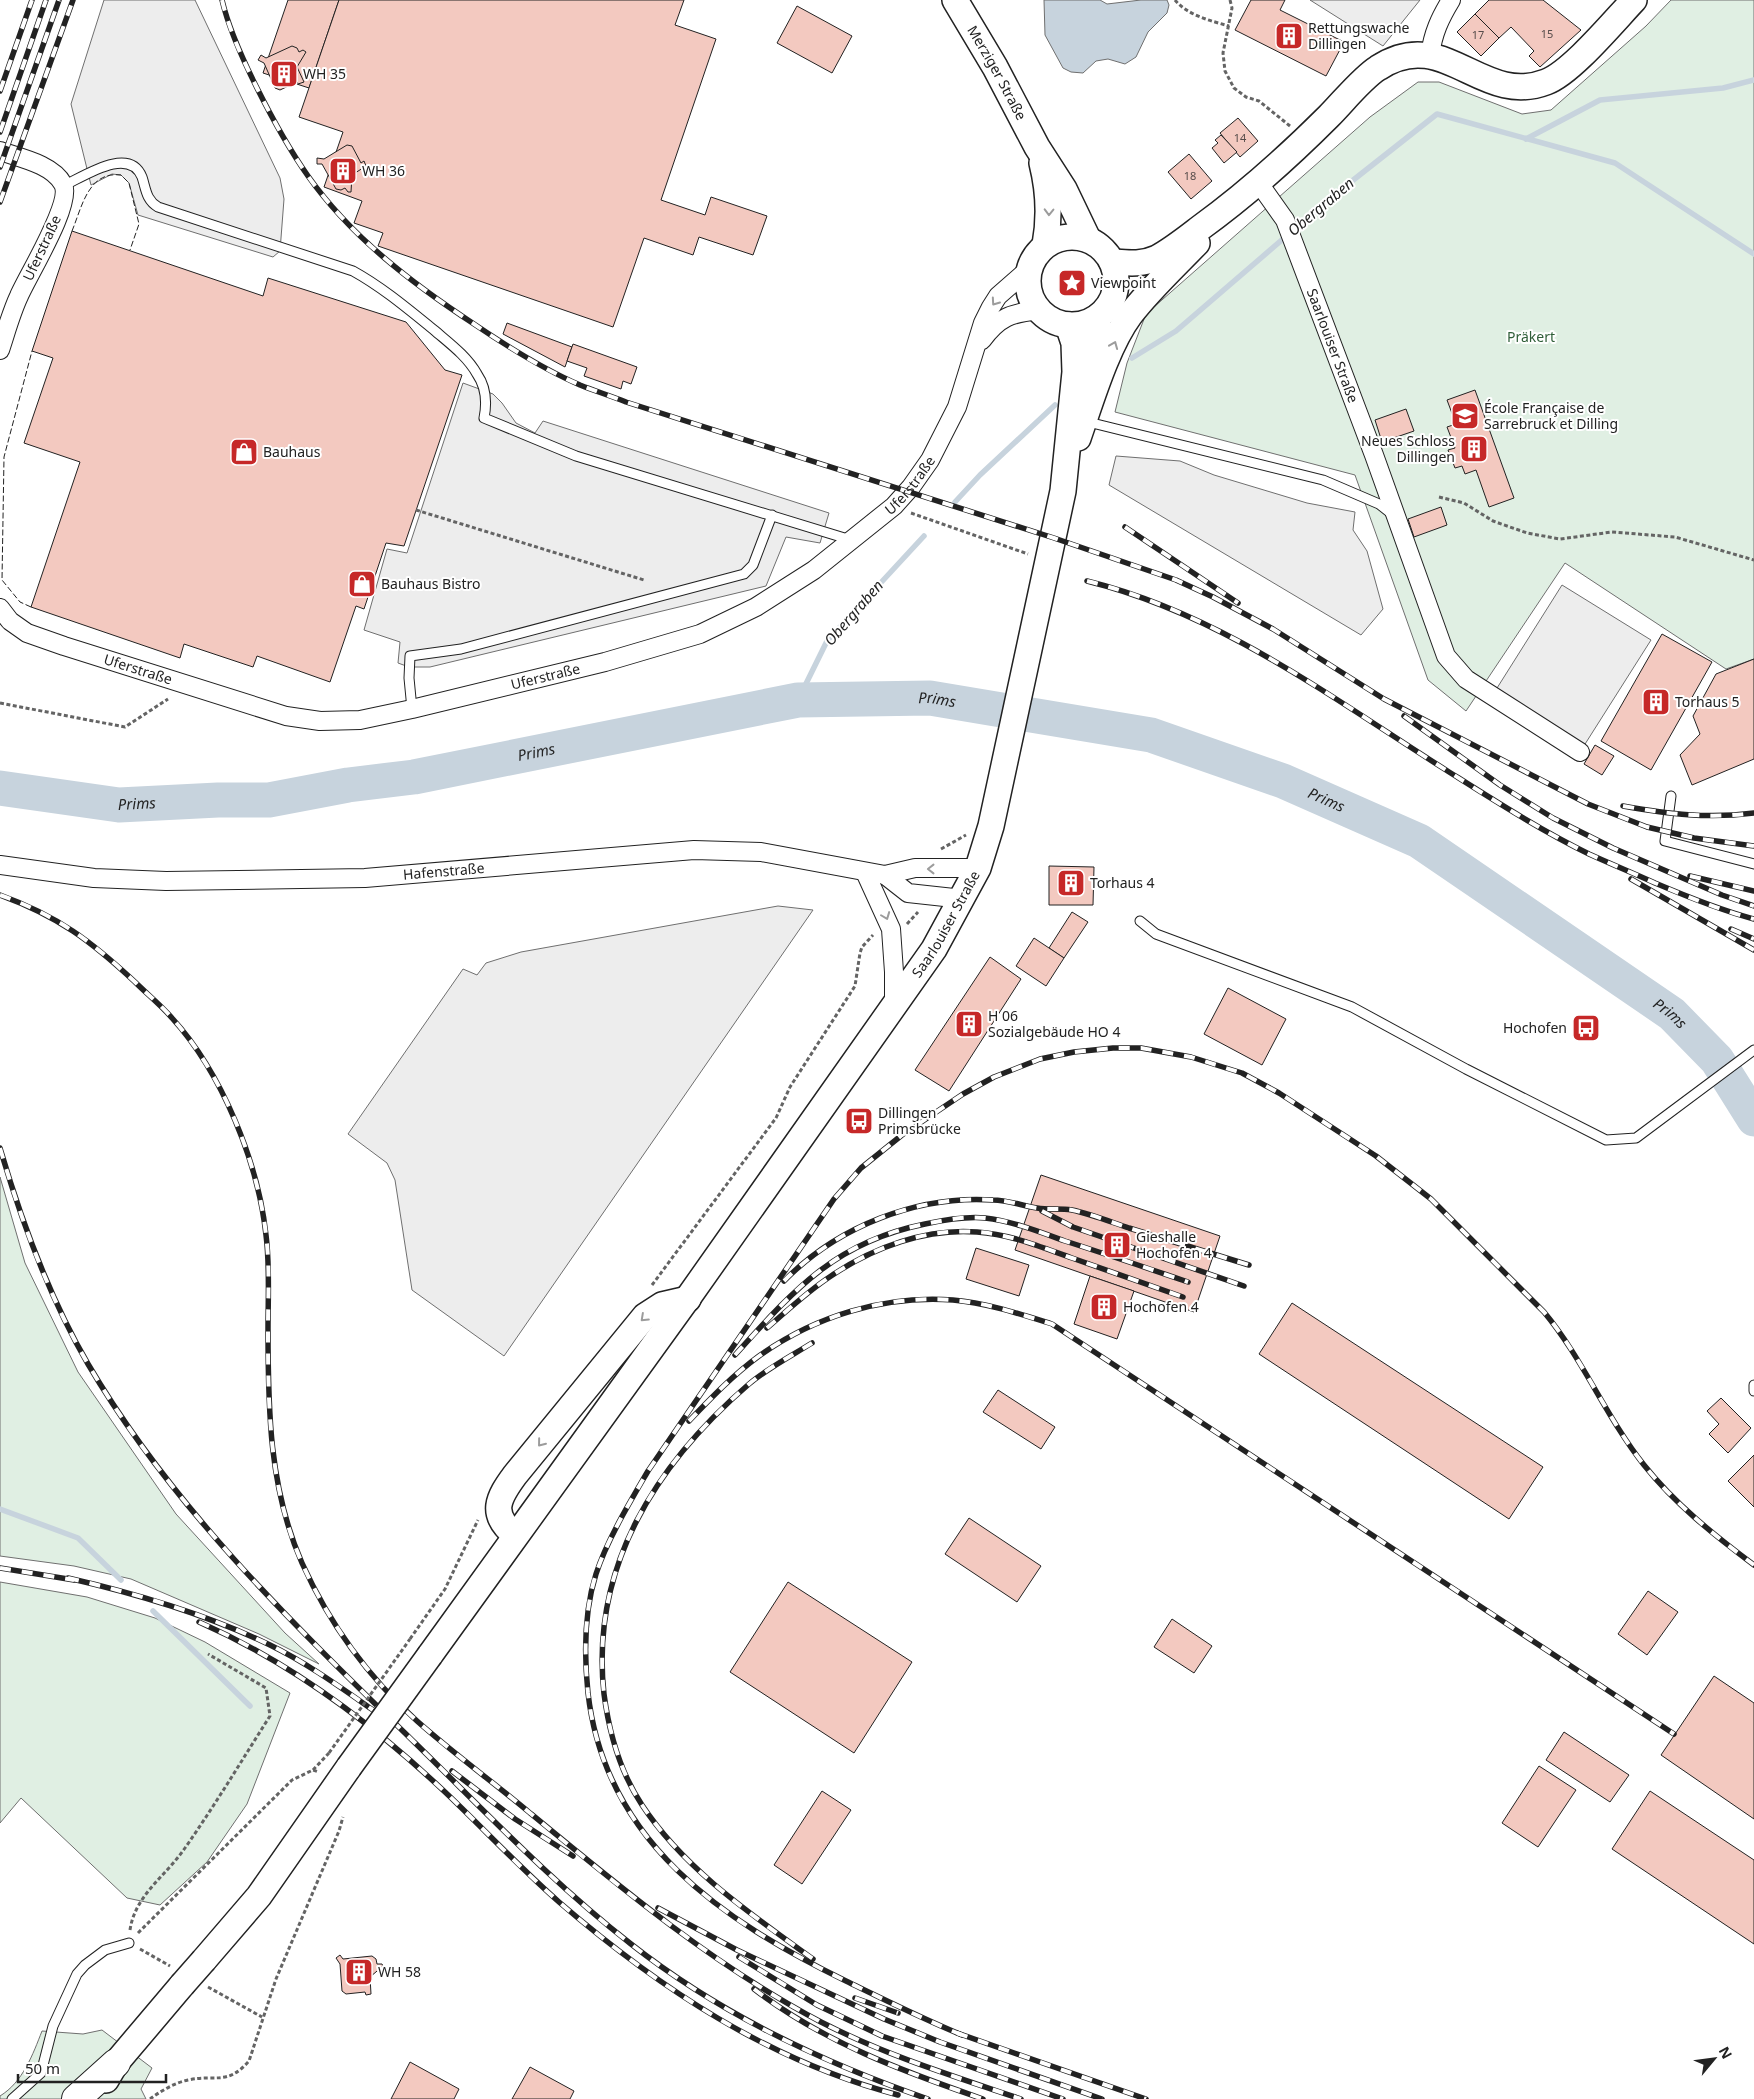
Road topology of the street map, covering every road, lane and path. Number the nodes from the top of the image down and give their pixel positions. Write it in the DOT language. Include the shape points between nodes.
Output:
graph roads {
  1 [pos="955,0"];
  2 [pos="1175,0"];
  3 [pos="1230,0"];
  4 [pos="1452,0"];
  5 [pos="1634,0"];
  6 [pos="1229,26"];
  7 [pos="1430,55"];
  8 [pos="1304,141"];
  9 [pos="1037,147"];
  10 [pos="0,151"];
  11 [pos="1258,182"];
  12 [pos="63,186"];
  13 [pos="1235,202"];
  14 [pos="1088,239"];
  15 [pos="1045,245"];
  16 [pos="1030,268"];
  17 [pos="1114,272"];
  18 [pos="1039,310"];
  19 [pos="1099,316"];
  20 [pos="1068,325"];
  21 [pos="975,349"];
  22 [pos="0,350"];
  23 [pos="1084,422"];
  24 [pos="1072,456"];
  25 [pos="1063,491"];
  26 [pos="1439,497"];
  27 [pos="416,510"];
  28 [pos="772,515"];
  29 [pos="920,516"];
  30 [pos="1396,516"];
  31 [pos="852,540"];
  32 [pos="1754,560"];
  33 [pos="1045,572"];
  34 [pos="644,580"];
  35 [pos="0,608"];
  36 [pos="188,686"];
  37 [pos="0,703"];
  38 [pos="412,709"];
  39 [pos="1580,752"];
  40 [pos="1671,796"];
  41 [pos="968,833"];
  42 [pos="1754,864"];
  43 [pos="0,865"];
  44 [pos="978,868"];
  45 [pos="926,869"];
  46 [pos="865,872"];
  47 [pos="885,875"];
  48 [pos="925,894"];
  49 [pos="963,899"];
  50 [pos="1140,921"];
  51 [pos="891,929"];
  52 [pos="894,1005"];
  53 [pos="1754,1050"];
  54 [pos="649,1289"];
  55 [pos="689,1297"];
  56 [pos="1754,1385"];
  57 [pos="1754,1391"];
  58 [pos="480,1514"];
  59 [pos="516,1535"];
  60 [pos="208,1654"];
  61 [pos="313,1770"];
  62 [pos="345,1773"];
  63 [pos="129,1943"];
  64 [pos="116,2063"];
  65 [pos="12,2099"];
  66 [pos="76,2099"];
  67 [pos="94,2099"];
  68 [pos="150,2099"];
  1 -- 9 [label="main road, Merziger Straße"];
  2 -- 6 [label="path" via="1207,20"];
  3 -- 6 [label="path"];
  4 -- 7 [label="street" via="1438,21"];
  5 -- 7 [label="main road" via="1564,72 1547,82 1520,88 1482,78 1450,61"];
  6 -- 8 [label="path" via="1223,53 1224,71 1234,88 1283,119"];
  7 -- 8 [label="main road, Saarlouiser Straße" via="1395,58 1376,69"];
  8 -- 11 [label="main road, Saarlouiser Straße"];
  9 -- 14 [label="main road, Merziger Straße" via="1064,189"];
  9 -- 15 [label="main road, Merziger Straße, one-way" via="1049,201"];
  10 -- 12 [label="street" via="39,165 51,172"];
  11 -- 13 [label="main road, Saarlouiser Straße"];
  11 -- 30 [label="street, Saarlouiser Straße" via="1286,220"];
  12 -- 22 [label="street, Uferstraße" via="57,221 19,296"];
  12 -- 28 [label="lane" via="115,163 129,164 140,173 149,200 158,207 353,271 380,288 450,344 474,368 485,395 484,418 576,456"];
  13 -- 17 [label="main road, Saarlouiser Straße" via="1156,258"];
  23 -- 13 [label="main road, Saarlouiser Straße, one-way" via="1118,336 1130,316"];
  14 -- 15 [label="main road" via="1058,238"];
  14 -- 17 [label="main road" via="1098,244"];
  15 -- 16 [label="main road"];
  16 -- 18 [label="main road" via="1028,286"];
  16 -- 21 [label="street, Uferstraße, one-way" via="998,296 983,323"];
  17 -- 19 [label="main road" via="1110,304"];
  18 -- 20 [label="main road"];
  18 -- 21 [label="street, Uferstraße" via="1006,316 992,326"];
  19 -- 20 [label="main road"];
  19 -- 24 [label="main road, Saarlouiser Straße"];
  20 -- 25 [label="main road, Saarlouiser Straße" via="1074,343 1076,372"];
  21 -- 31 [label="street, Uferstraße" via="957,407 930,460 894,506"];
  23 -- 24 [label="main road, Saarlouiser Straße"];
  23 -- 30 [label="lane" via="1323,480 1379,504"];
  24 -- 25 [label="main road, Saarlouiser Straße"];
  25 -- 33 [label="main road, Saarlouiser Straße"];
  26 -- 32 [label="path" via="1464,503 1492,521 1527,534 1560,539 1612,532 1675,536"];
  27 -- 34 [label="path"];
  28 -- 31 [label="lane"];
  28 -- 38 [label="lane" via="753,565 744,574 479,645 410,656"];
  29 -- 33 [label="path"];
  30 -- 39 [label="street, Saarlouiser Straße" via="1446,656 1466,679"];
  31 -- 38 [label="street, Uferstraße" via="814,570 756,607 700,634 604,662"];
  33 -- 44 [label="main road, Saarlouiser Straße" via="991,826"];
  35 -- 36 [label="street, Uferstraße" via="10,621 27,633"];
  36 -- 37 [label="path" via="125,727"];
  36 -- 38 [label="street, Uferstraße" via="286,716 320,721 360,720"];
  40 -- 42 [label="lane" via="1665,841"];
  41 -- 45 [label="path" via="928,857"];
  43 -- 46 [label="street, Hafenstraße" via="94,878 166,881 355,878 694,850 761,852"];
  44 -- 45 [label="street, Hafenstraße, one-way"];
  44 -- 49 [label="main road, Saarlouiser Straße"];
  45 -- 47 [label="street, Hafenstraße" via="915,868"];
  46 -- 47 [label="street, Hafenstraße"];
  46 -- 51 [label="street, one-way"];
  47 -- 48 [label="street, Hafenstraße" via="908,892"];
  48 -- 49 [label="street, Hafenstraße"];
  48 -- 51 [label="path" via="922,905 909,923"];
  49 -- 52 [label="main road, Saarlouiser Straße" via="934,949"];
  50 -- 53 [label="lane" via="1156,934 1352,1007 1606,1140 1636,1138"];
  51 -- 52 [label="street"];
  51 -- 54 [label="path" via="872,936 862,947 856,986 790,1088 776,1118"];
  52 -- 55 [label="main road, Saarlouiser Straße"];
  55 -- 59 [label="main road, Saarlouiser Straße"];
  55 -- 59 [label="main road, one-way" via="662,1305 645,1316 515,1475 498,1501 502,1522"];
  56 -- 57 [label="lane"];
  58 -- 61 [label="path, bridge" via="445,1589 329,1753"];
  59 -- 62 [label="main road, Saarlouiser Straße, bridge"];
  60 -- 63 [label="path" via="266,1688 270,1716 184,1850 139,1902 132,1917"];
  61 -- 62 [label="path"];
  61 -- 63 [label="path" via="292,1780"];
  62 -- 64 [label="main road, Saarlouiser Straße, bridge" via="259,1896"];
  62 -- 68 [label="path" via="343,1818 339,1831 276,1979 249,2061 240,2072 224,2078 189,2080 165,2088"];
  63 -- 65 [label="lane" via="105,1950 77,1974 53,2026 42,2073"];
  64 -- 66 [label="main road"];
  64 -- 67 [label="main road, Saarlouiser Straße"];
}
